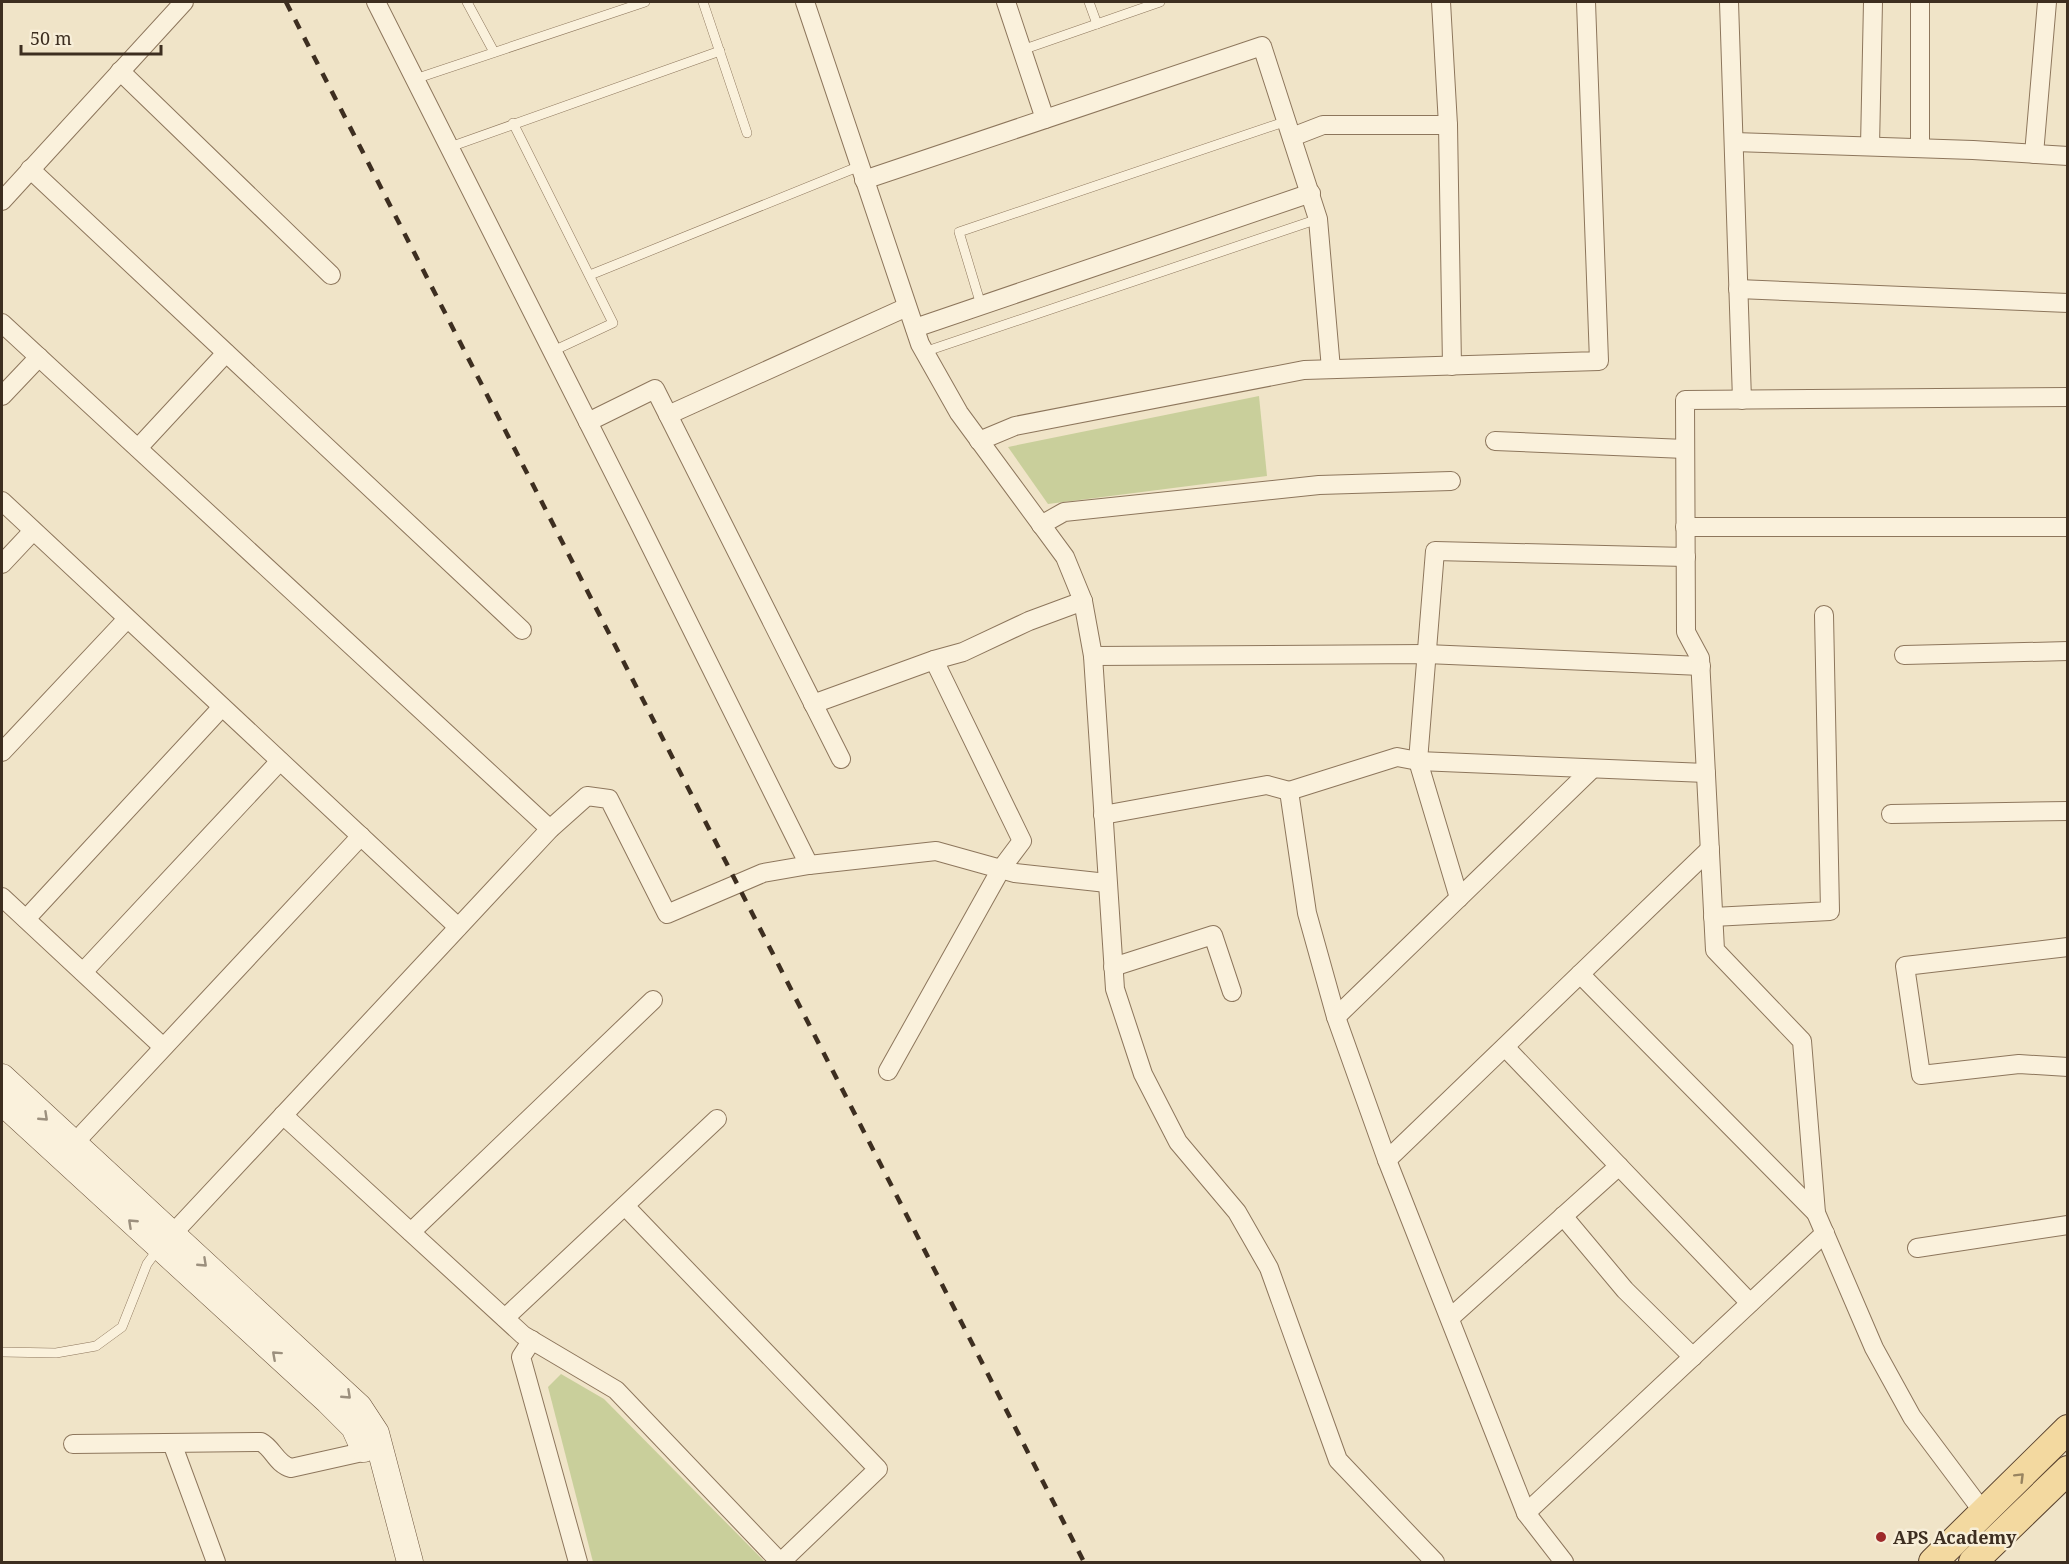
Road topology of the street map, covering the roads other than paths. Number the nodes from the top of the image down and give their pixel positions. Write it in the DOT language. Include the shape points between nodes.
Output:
graph roads {
  1 [pos="184,2"];
  2 [pos="376,2"];
  3 [pos="467,2"];
  4 [pos="645,2"];
  5 [pos="704,2"];
  6 [pos="805,2"];
  7 [pos="1006,2"];
  8 [pos="1089,2"];
  9 [pos="1160,2"];
  10 [pos="1441,2"];
  11 [pos="1586,2"];
  12 [pos="1729,2"];
  13 [pos="1873,2"];
  14 [pos="1920,2"];
  15 [pos="2047,2"];
  16 [pos="1097,24"];
  17 [pos="1022,50"];
  18 [pos="720,51"];
  19 [pos="494,52"];
  20 [pos="120,71"];
  21 [pos="415,79"];
  22 [pos="1045,119"];
  23 [pos="513,123"];
  24 [pos="1448,125"];
  25 [pos="1290,129"];
  26 [pos="747,134"];
  27 [pos="1734,142"];
  28 [pos="1870,146"];
  29 [pos="450,147"];
  30 [pos="1920,148"];
  31 [pos="2034,153"];
  32 [pos="2067,156"];
  33 [pos="30,169"];
  34 [pos="862,173"];
  35 [pos="1311,193"];
  36 [pos="2,201"];
  37 [pos="1318,219"];
  38 [pos="330,275"];
  39 [pos="590,276"];
  40 [pos="1738,289"];
  41 [pos="2067,303"];
  42 [pos="981,305"];
  43 [pos="907,307"];
  44 [pos="2,323"];
  45 [pos="915,328"];
  46 [pos="553,351"];
  47 [pos="924,352"];
  48 [pos="226,353"];
  49 [pos="39,357"];
  50 [pos="1452,366"];
  51 [pos="1331,369"];
  52 [pos="2,396"];
  53 [pos="2067,397"];
  54 [pos="1742,400"];
  55 [pos="668,415"];
  56 [pos="588,423"];
  57 [pos="979,441"];
  58 [pos="1495,441"];
  59 [pos="138,448"];
  60 [pos="1685,449"];
  61 [pos="1451,481"];
  62 [pos="2,501"];
  63 [pos="1041,525"];
  64 [pos="1685,527"];
  65 [pos="2067,527"];
  66 [pos="33,531"];
  67 [pos="1686,557"];
  68 [pos="2,564"];
  69 [pos="1083,601"];
  70 [pos="1824,615"];
  71 [pos="128,619"];
  72 [pos="522,630"];
  73 [pos="2067,651"];
  74 [pos="1426,654"];
  75 [pos="1904,655"];
  76 [pos="1093,656"];
  77 [pos="934,660"];
  78 [pos="1701,666"];
  79 [pos="813,704"];
  80 [pos="222,707"];
  81 [pos="2,752"];
  82 [pos="841,759"];
  83 [pos="280,761"];
  84 [pos="1418,761"];
  85 [pos="1592,769"];
  86 [pos="1706,773"];
  87 [pos="1289,791"];
  88 [pos="2067,811"];
  89 [pos="1891,814"];
  90 [pos="1103,815"];
  91 [pos="550,829"];
  92 [pos="361,836"];
  93 [pos="1710,849"];
  94 [pos="809,865"];
  95 [pos="1001,869"];
  96 [pos="1107,883"];
  97 [pos="2,897"];
  98 [pos="1459,898"];
  99 [pos="1713,917"];
  100 [pos="26,919"];
  101 [pos="458,927"];
  102 [pos="2067,947"];
  103 [pos="1113,968"];
  104 [pos="83,972"];
  105 [pos="1580,974"];
  106 [pos="1232,992"];
  107 [pos="653,1000"];
  108 [pos="1336,1017"];
  109 [pos="164,1047"];
  110 [pos="1504,1047"];
  111 [pos="2067,1067"];
  112 [pos="888,1071"];
  113 [pos="2,1077"];
  114 [pos="2,1102"];
  115 [pos="283,1115"];
  116 [pos="717,1119"];
  117 [pos="67,1151"];
  118 [pos="1387,1160"];
  119 [pos="1619,1166"];
  120 [pos="625,1206"];
  121 [pos="1816,1213"];
  122 [pos="1564,1215"];
  123 [pos="2067,1225"];
  124 [pos="411,1232"];
  125 [pos="1825,1233"];
  126 [pos="165,1241"];
  127 [pos="1917,1248"];
  128 [pos="1750,1303"];
  129 [pos="505,1318"];
  130 [pos="1450,1318"];
  131 [pos="532,1340"];
  132 [pos="2,1352"];
  133 [pos="1693,1357"];
  134 [pos="2067,1429"];
  135 [pos="172,1443"];
  136 [pos="73,1444"];
  137 [pos="373,1450"];
  138 [pos="2067,1470"];
  139 [pos="1526,1513"];
  140 [pos="1984,1513"];
  141 [pos="216,1563"];
  142 [pos="226,1563"];
  143 [pos="234,1563"];
  144 [pos="392,1563"];
  145 [pos="410,1563"];
  146 [pos="578,1563"];
  147 [pos="781,1563"];
  148 [pos="1435,1563"];
  149 [pos="1564,1563"];
  150 [pos="1933,1563"];
  151 [pos="1973,1563"];
  1 -- 20 [label="street"];
  2 -- 21 [label="street"];
  3 -- 19 [label="lane"];
  4 -- 19 [label="lane"];
  5 -- 18 [label="lane"];
  6 -- 34 [label="street"];
  7 -- 17 [label="street"];
  8 -- 16 [label="lane"];
  9 -- 16 [label="lane"];
  10 -- 24 [label="street"];
  11 -- 50 [label="street" via="1599,361"];
  12 -- 27 [label="street"];
  13 -- 28 [label="street"];
  14 -- 30 [label="street"];
  15 -- 31 [label="street"];
  16 -- 17 [label="lane"];
  17 -- 22 [label="street"];
  18 -- 23 [label="lane"];
  18 -- 26 [label="lane"];
  19 -- 21 [label="lane"];
  20 -- 33 [label="street"];
  20 -- 38 [label="street"];
  21 -- 29 [label="street"];
  22 -- 25 [label="street" via="1262,46"];
  22 -- 34 [label="street"];
  23 -- 29 [label="lane"];
  23 -- 39 [label="lane"];
  24 -- 25 [label="street" via="1323,125"];
  24 -- 50 [label="street"];
  25 -- 35 [label="street"];
  25 -- 42 [label="lane" via="959,232"];
  27 -- 28 [label="street"];
  27 -- 40 [label="street"];
  28 -- 30 [label="street"];
  29 -- 46 [label="street"];
  30 -- 31 [label="street"];
  31 -- 32 [label="street"];
  33 -- 36 [label="street"];
  33 -- 48 [label="street"];
  34 -- 39 [label="lane"];
  34 -- 43 [label="street"];
  35 -- 37 [label="street"];
  35 -- 42 [label="street"];
  37 -- 47 [label="lane"];
  37 -- 51 [label="street"];
  39 -- 46 [label="lane" via="613,323"];
  40 -- 41 [label="street"];
  40 -- 54 [label="street"];
  42 -- 45 [label="street"];
  43 -- 45 [label="street"];
  43 -- 55 [label="street"];
  44 -- 49 [label="street"];
  45 -- 47 [label="street"];
  46 -- 56 [label="street"];
  47 -- 57 [label="street"];
  48 -- 59 [label="street"];
  48 -- 72 [label="street"];
  49 -- 52 [label="street"];
  49 -- 59 [label="street"];
  50 -- 51 [label="street"];
  51 -- 57 [label="street" via="1304,370 1015,426"];
  53 -- 54 [label="street"];
  54 -- 60 [label="street" via="1685,400"];
  55 -- 56 [label="street" via="655,389"];
  55 -- 79 [label="street"];
  56 -- 94 [label="street"];
  57 -- 63 [label="street"];
  58 -- 60 [label="street"];
  59 -- 91 [label="street"];
  60 -- 64 [label="street"];
  61 -- 63 [label="street" via="1319,485 1064,512"];
  62 -- 66 [label="street"];
  63 -- 69 [label="street" via="1065,557"];
  64 -- 65 [label="street"];
  64 -- 67 [label="street"];
  66 -- 68 [label="street"];
  66 -- 71 [label="street"];
  67 -- 74 [label="street" via="1435,551"];
  67 -- 78 [label="street" via="1686,632"];
  69 -- 76 [label="street"];
  69 -- 77 [label="street" via="963,652"];
  70 -- 99 [label="street" via="1830,911"];
  71 -- 80 [label="street"];
  71 -- 81 [label="street"];
  73 -- 75 [label="street"];
  74 -- 76 [label="street"];
  74 -- 78 [label="street"];
  74 -- 84 [label="street"];
  76 -- 90 [label="street"];
  77 -- 79 [label="street"];
  77 -- 95 [label="street" via="1022,841"];
  78 -- 86 [label="street"];
  79 -- 82 [label="street"];
  80 -- 83 [label="street"];
  80 -- 100 [label="street"];
  83 -- 92 [label="street"];
  83 -- 104 [label="street"];
  84 -- 85 [label="street"];
  84 -- 87 [label="street" via="1397,757"];
  84 -- 98 [label="street"];
  85 -- 86 [label="street"];
  85 -- 98 [label="street"];
  86 -- 93 [label="street"];
  87 -- 90 [label="street" via="1267,786"];
  87 -- 108 [label="street" via="1307,913"];
  88 -- 89 [label="street"];
  90 -- 96 [label="street"];
  91 -- 94 [label="street" via="587,796 609,799 667,914 763,873"];
  91 -- 101 [label="street"];
  92 -- 101 [label="street"];
  92 -- 109 [label="street"];
  93 -- 99 [label="street"];
  93 -- 105 [label="street"];
  94 -- 95 [label="street" via="936,851"];
  95 -- 96 [label="street"];
  95 -- 112 [label="street"];
  96 -- 103 [label="street"];
  97 -- 100 [label="street"];
  98 -- 108 [label="street"];
  99 -- 121 [label="street" via="1715,950 1802,1041"];
  100 -- 104 [label="street"];
  101 -- 115 [label="street"];
  102 -- 111 [label="street" via="1905,966 1921,1076 2019,1064"];
  103 -- 106 [label="street" via="1213,935"];
  103 -- 148 [label="street" via="1115,989 1143,1074 1178,1142 1237,1212 1269,1268 1338,1460"];
  104 -- 109 [label="street"];
  105 -- 110 [label="street"];
  105 -- 121 [label="street"];
  107 -- 124 [label="street"];
  108 -- 118 [label="street"];
  109 -- 117 [label="street"];
  110 -- 118 [label="street"];
  110 -- 119 [label="street"];
  113 -- 117 [label="street, one-way"];
  114 -- 117 [label="street"];
  115 -- 124 [label="street"];
  115 -- 126 [label="street"];
  116 -- 120 [label="street"];
  117 -- 126 [label="street"];
  118 -- 130 [label="street"];
  119 -- 122 [label="street"];
  119 -- 128 [label="street"];
  120 -- 129 [label="street"];
  120 -- 147 [label="street" via="878,1469"];
  121 -- 125 [label="street"];
  122 -- 130 [label="street"];
  122 -- 133 [label="street" via="1625,1290"];
  123 -- 127 [label="street"];
  124 -- 129 [label="street"];
  125 -- 128 [label="street"];
  125 -- 140 [label="street" via="1874,1348 1912,1417"];
  126 -- 132 [label="lane" via="147,1264 122,1327 96,1346 56,1353"];
  126 -- 137 [label="street" via="359,1407 376,1433"];
  128 -- 133 [label="street"];
  129 -- 131 [label="street"];
  130 -- 139 [label="street"];
  131 -- 146 [label="street" via="521,1357"];
  131 -- 147 [label="street" via="616,1390"];
  133 -- 139 [label="street"];
  140 -- 134 [label="main road, one-way"];
  135 -- 136 [label="street"];
  135 -- 137 [label="street" via="261,1442 281,1464 291,1468"];
  135 -- 141 [label="street"];
  137 -- 144 [label="street"];
  137 -- 145 [label="street"];
  138 -- 151 [label="main road"];
  139 -- 149 [label="street"];
  140 -- 150 [label="main road"];
  142 -- 143 [label="street"];
}
